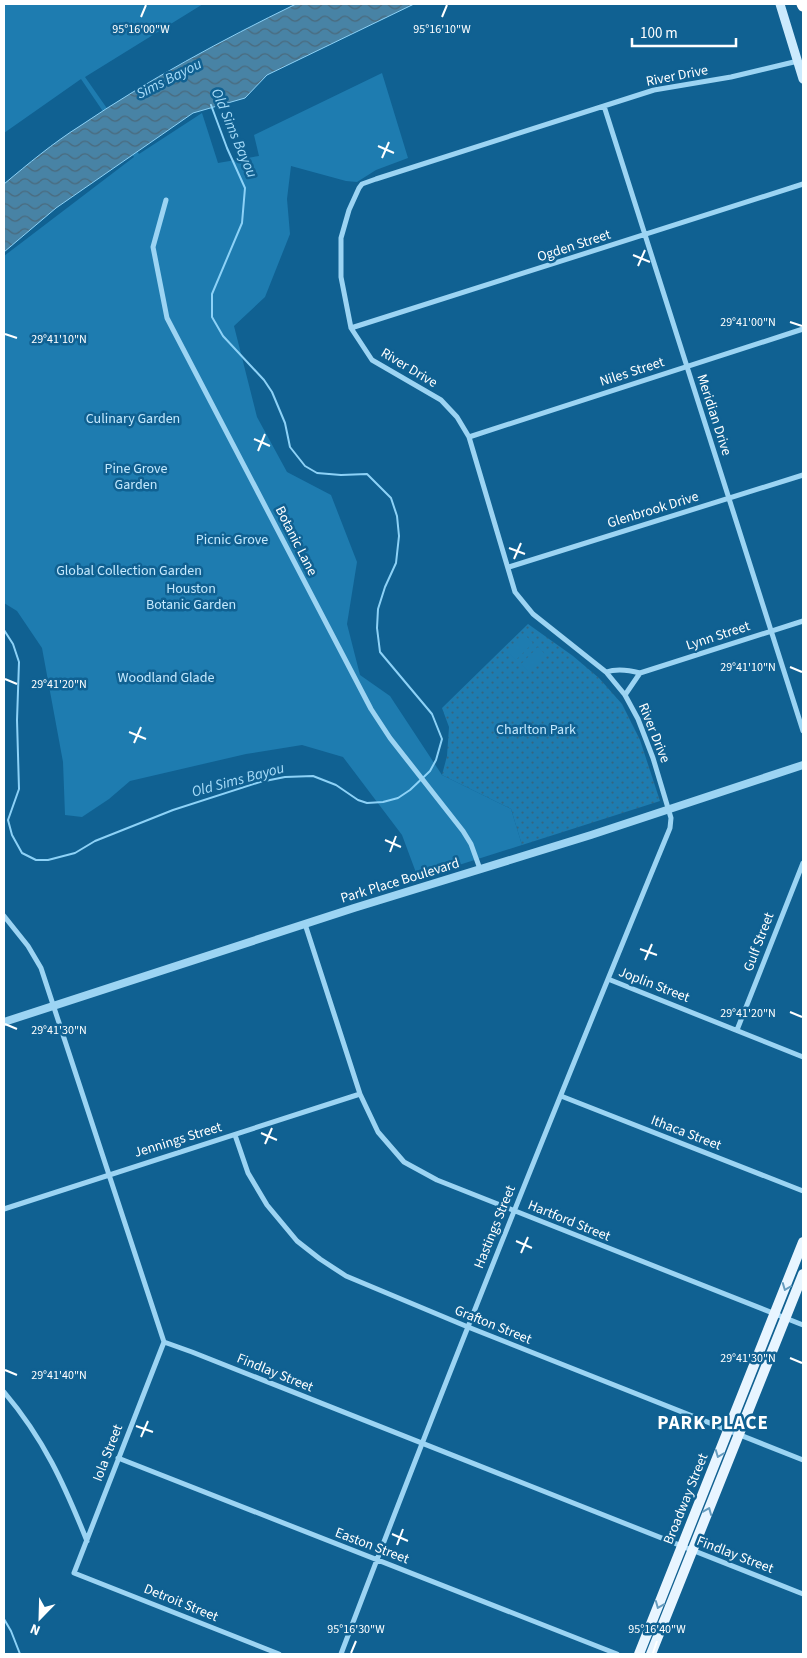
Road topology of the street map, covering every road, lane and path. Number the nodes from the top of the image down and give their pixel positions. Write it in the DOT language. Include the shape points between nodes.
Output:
graph roads {
  1 [pos="780,4"];
  2 [pos="798,61"];
  3 [pos="803,78"];
  4 [pos="604,106"];
  5 [pos="803,184"];
  6 [pos="166,200"];
  7 [pos="644,235"];
  8 [pos="351,328"];
  9 [pos="803,329"];
  10 [pos="687,366"];
  11 [pos="468,437"];
  12 [pos="803,475"];
  13 [pos="729,498"];
  14 [pos="509,567"];
  15 [pos="803,621"];
  16 [pos="770,631"];
  17 [pos="606,672"];
  18 [pos="640,673"];
  19 [pos="625,695"];
  20 [pos="803,731"];
  21 [pos="803,765"];
  22 [pos="668,810"];
  23 [pos="803,863"];
  24 [pos="480,869"];
  25 [pos="4,916"];
  26 [pos="305,924"];
  27 [pos="608,979"];
  28 [pos="54,1006"];
  29 [pos="4,1022"];
  30 [pos="737,1030"];
  31 [pos="803,1057"];
  32 [pos="360,1094"];
  33 [pos="561,1096"];
  34 [pos="235,1134"];
  35 [pos="109,1174"];
  36 [pos="803,1191"];
  37 [pos="4,1209"];
  38 [pos="514,1211"];
  39 [pos="803,1242"];
  40 [pos="803,1274"];
  41 [pos="775,1314"];
  42 [pos="786,1319"];
  43 [pos="803,1326"];
  44 [pos="468,1327"];
  45 [pos="164,1342"];
  46 [pos="4,1392"];
  47 [pos="728,1431"];
  48 [pos="738,1435"];
  49 [pos="421,1444"];
  50 [pos="118,1458"];
  51 [pos="803,1460"];
  52 [pos="87,1541"];
  53 [pos="687,1549"];
  54 [pos="377,1560"];
  55 [pos="74,1573"];
  56 [pos="803,1594"];
  57 [pos="279,1654"];
  58 [pos="341,1654"];
  59 [pos="617,1654"];
  60 [pos="639,1654"];
  61 [pos="651,1654"];
  1 -- 2 [label="main road"];
  2 -- 3 [label="main road"];
  2 -- 4 [label="street, River Drive" via="654,90"];
  4 -- 7 [label="street, Meridian Drive"];
  4 -- 8 [label="street, River Drive" via="362,184 349,210 341,238 341,277"];
  5 -- 7 [label="street, Ogden Street"];
  6 -- 24 [label="street, Botanic Lane" via="153,247 167,318 366,700 390,738 471,844"];
  7 -- 8 [label="street, Ogden Street"];
  7 -- 10 [label="street, Meridian Drive"];
  8 -- 11 [label="street, River Drive" via="372,360 441,400 457,417"];
  9 -- 10 [label="street, Niles Street"];
  10 -- 11 [label="street, Niles Street"];
  10 -- 13 [label="street, Meridian Drive"];
  11 -- 14 [label="street, River Drive"];
  12 -- 13 [label="street, Glenbrook Drive"];
  13 -- 14 [label="street, Glenbrook Drive"];
  13 -- 16 [label="street, Meridian Drive"];
  14 -- 17 [label="street, River Drive" via="516,592 533,614"];
  15 -- 16 [label="street, Lynn Street"];
  16 -- 18 [label="street, Lynn Street"];
  16 -- 20 [label="street, Meridian Drive"];
  17 -- 18 [label="street, Lynn Street"];
  17 -- 19 [label="street, River Drive"];
  18 -- 19 [label="street"];
  19 -- 22 [label="street, River Drive" via="653,758"];
  21 -- 22 [label="street, Park Place Boulevard"];
  22 -- 24 [label="street, Park Place Boulevard"];
  22 -- 27 [label="street, Hastings Street" via="670,828"];
  23 -- 30 [label="street, Gulf Street"];
  24 -- 26 [label="street, Park Place Boulevard"];
  25 -- 28 [label="street" via="41,968"];
  26 -- 28 [label="street, Park Place Boulevard"];
  26 -- 32 [label="street, Hartford Street"];
  27 -- 30 [label="street, Joplin Street"];
  27 -- 33 [label="street, Hastings Street"];
  28 -- 29 [label="street, Park Place Boulevard"];
  28 -- 35 [label="street"];
  30 -- 31 [label="street, Joplin Street"];
  32 -- 34 [label="street, Jennings Street"];
  32 -- 38 [label="street, Hartford Street" via="378,1132 404,1162 437,1180"];
  33 -- 36 [label="street, Ithaca Street"];
  33 -- 38 [label="street, Hastings Street"];
  34 -- 35 [label="street, Jennings Street"];
  34 -- 44 [label="street, Grafton Street" via="248,1173 267,1205 297,1241 346,1276"];
  35 -- 37 [label="street, Jennings Street"];
  35 -- 45 [label="street"];
  38 -- 41 [label="street, Hartford Street"];
  38 -- 44 [label="street, Hastings Street"];
  39 -- 41 [label="main road, Broadway Street, one-way"];
  40 -- 42 [label="main road, Broadway Street"];
  41 -- 42 [label="street, Hartford Street"];
  41 -- 47 [label="main road, Broadway Street"];
  42 -- 43 [label="street, Hartford Street"];
  42 -- 48 [label="main road, Broadway Street"];
  44 -- 47 [label="street, Grafton Street"];
  44 -- 49 [label="street, Hastings Street"];
  45 -- 49 [label="street, Findlay Street"];
  45 -- 50 [label="street, Iola Street"];
  46 -- 52 [label="street" via="39,1438"];
  47 -- 48 [label="street, Grafton Street"];
  47 -- 53 [label="main road, Broadway Street, one-way"];
  48 -- 51 [label="street, Grafton Street"];
  53 -- 48 [label="main road, Broadway Street, one-way"];
  49 -- 53 [label="street, Findlay Street"];
  49 -- 54 [label="street, Hastings Street"];
  50 -- 52 [label="street, Iola Street"];
  50 -- 54 [label="street, Easton Street"];
  52 -- 55 [label="street, Iola Street"];
  53 -- 56 [label="street, Findlay Street"];
  53 -- 60 [label="main road, Broadway Street, one-way"];
  53 -- 61 [label="main road, Broadway Street"];
  54 -- 58 [label="street, Hastings Street"];
  54 -- 59 [label="street, Easton Street"];
  55 -- 57 [label="street, Detroit Street"];
}
